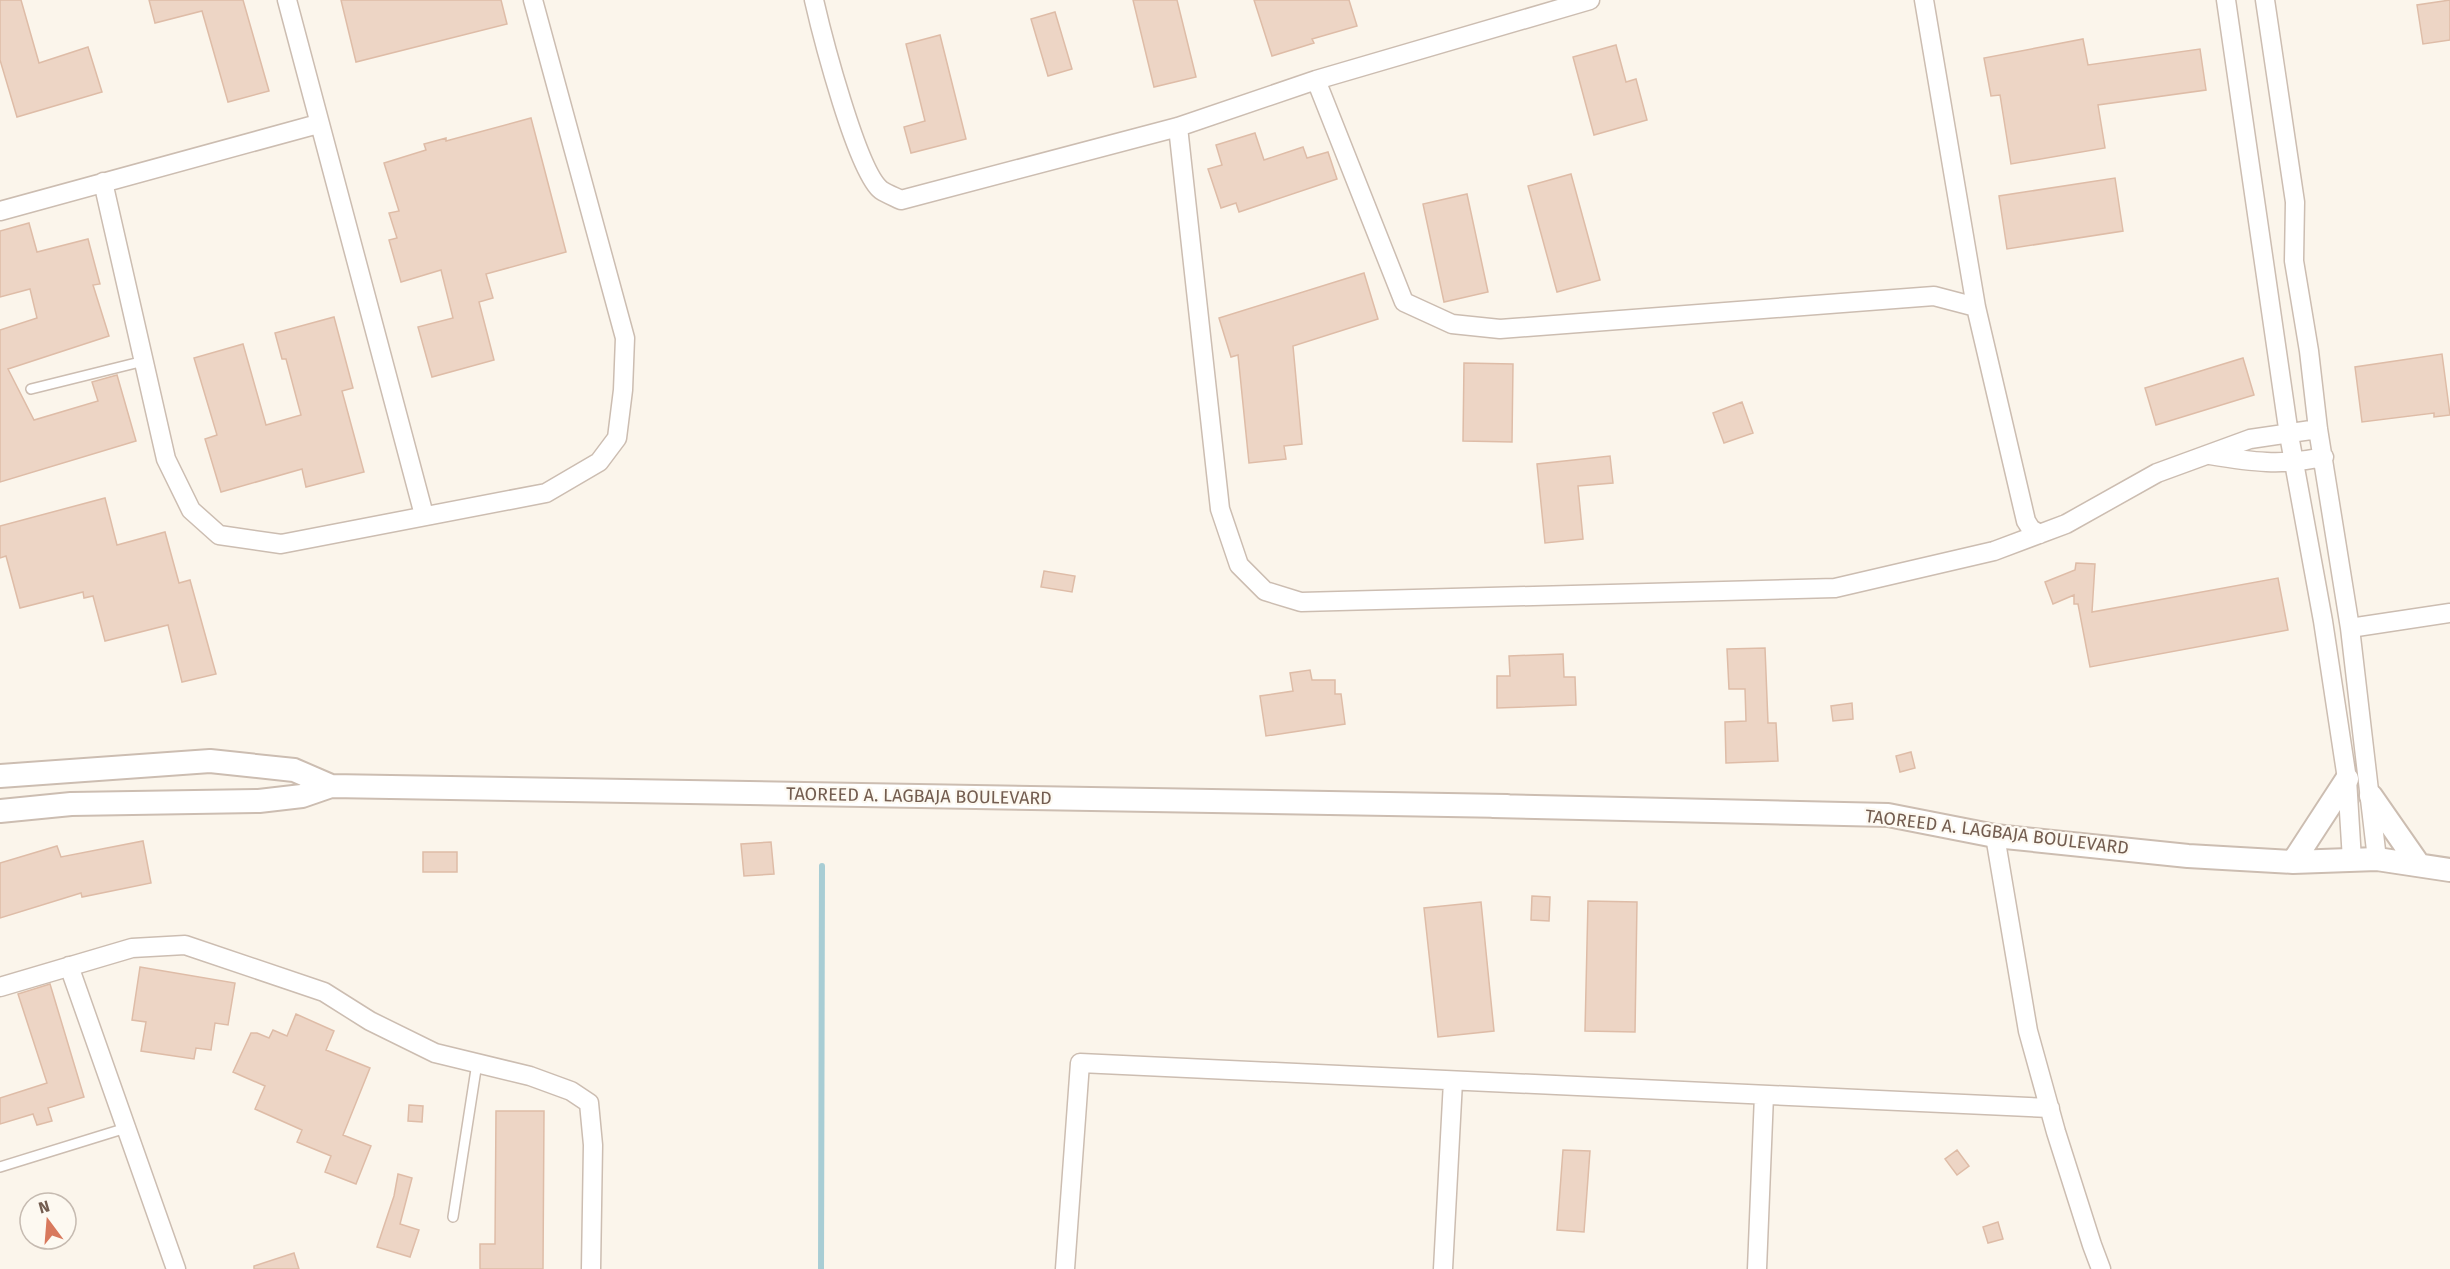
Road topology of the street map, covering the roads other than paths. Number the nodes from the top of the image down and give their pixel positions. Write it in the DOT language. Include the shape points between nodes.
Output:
graph roads {
  1 [pos="287,0"];
  2 [pos="533,0"];
  3 [pos="814,0"];
  4 [pos="1590,0"];
  5 [pos="1924,0"];
  6 [pos="2226,0"];
  7 [pos="2265,0"];
  8 [pos="1316,80"];
  9 [pos="318,124"];
  10 [pos="1178,127"];
  11 [pos="103,182"];
  12 [pos="0,211"];
  13 [pos="1976,307"];
  14 [pos="144,361"];
  15 [pos="32,389"];
  16 [pos="2318,429"];
  17 [pos="2289,435"];
  18 [pos="2209,454"];
  19 [pos="2324,457"];
  20 [pos="2294,463"];
  21 [pos="424,515"];
  22 [pos="2040,534"];
  23 [pos="2450,613"];
  24 [pos="2350,628"];
  25 [pos="0,776"];
  26 [pos="2347,779"];
  27 [pos="331,786"];
  28 [pos="2371,796"];
  29 [pos="1293,801"];
  30 [pos="1495,806"];
  31 [pos="0,812"];
  32 [pos="1995,836"];
  33 [pos="2377,859"];
  34 [pos="2352,860"];
  35 [pos="2293,862"];
  36 [pos="2419,865"];
  37 [pos="2450,870"];
  38 [pos="69,966"];
  39 [pos="0,987"];
  40 [pos="477,1063"];
  41 [pos="1453,1080"];
  42 [pos="1764,1095"];
  43 [pos="2050,1108"];
  44 [pos="126,1128"];
  45 [pos="0,1167"];
  46 [pos="453,1217"];
  47 [pos="176,1269"];
  48 [pos="591,1269"];
  49 [pos="1065,1269"];
  50 [pos="1443,1269"];
  51 [pos="1756,1269"];
  52 [pos="2101,1269"];
  1 -- 9 [label="street"];
  2 -- 21 [label="street" via="625,338 624,390 617,438 599,462 546,493"];
  3 -- 10 [label="street" via="864,166 880,189 901,200"];
  4 -- 8 [label="street"];
  5 -- 13 [label="street"];
  6 -- 17 [label="street"];
  7 -- 16 [label="street" via="2295,202 2294,261"];
  8 -- 10 [label="street"];
  8 -- 13 [label="street" via="1404,303 1452,324 1500,329 1934,296"];
  9 -- 11 [label="street"];
  9 -- 21 [label="street"];
  10 -- 22 [label="street" via="1220,509 1239,565 1265,591 1301,602 1835,588 1994,551"];
  11 -- 12 [label="street"];
  11 -- 14 [label="street"];
  13 -- 22 [label="street" via="2026,521"];
  14 -- 15 [label="lane"];
  14 -- 21 [label="street" via="166,459 192,510 219,535 281,544"];
  16 -- 17 [label="street"];
  16 -- 19 [label="street"];
  17 -- 18 [label="street" via="2250,439"];
  17 -- 20 [label="street"];
  18 -- 20 [label="street"];
  18 -- 22 [label="street" via="2157,473"];
  19 -- 20 [label="street"];
  19 -- 24 [label="street"];
  20 -- 26 [label="street"];
  23 -- 24 [label="street"];
  24 -- 28 [label="street"];
  25 -- 27 [label="street, TAOREED A. LAGBAJA BOULEVARD" via="210,761 294,770"];
  26 -- 34 [label="street"];
  26 -- 35 [label="street"];
  27 -- 30 [label="street, TAOREED A. LAGBAJA BOULEVARD"];
  27 -- 31 [label="street, TAOREED A. LAGBAJA BOULEVARD" via="302,796 259,801 71,804"];
  28 -- 33 [label="street"];
  28 -- 36 [label="street"];
  29 -- 30 [label="street, TAOREED A. LAGBAJA BOULEVARD"];
  30 -- 32 [label="street, TAOREED A. LAGBAJA BOULEVARD" via="1888,815"];
  32 -- 35 [label="street, TAOREED A. LAGBAJA BOULEVARD" via="2188,856"];
  32 -- 43 [label="street" via="2028,1031"];
  33 -- 34 [label="street, TAOREED A. LAGBAJA BOULEVARD"];
  33 -- 36 [label="street, TAOREED A. LAGBAJA BOULEVARD"];
  34 -- 35 [label="street, TAOREED A. LAGBAJA BOULEVARD"];
  36 -- 37 [label="street, TAOREED A. LAGBAJA BOULEVARD"];
  38 -- 39 [label="street"];
  38 -- 40 [label="street" via="132,948 185,945 324,992 370,1021 435,1053"];
  38 -- 44 [label="street"];
  40 -- 46 [label="lane"];
  40 -- 48 [label="street" via="561,1087 589,1103 593,1145"];
  41 -- 42 [label="street"];
  41 -- 49 [label="street" via="1080,1063"];
  41 -- 50 [label="street"];
  42 -- 43 [label="street"];
  42 -- 51 [label="street"];
  43 -- 52 [label="street"];
  44 -- 45 [label="lane"];
  44 -- 47 [label="street"];
}
